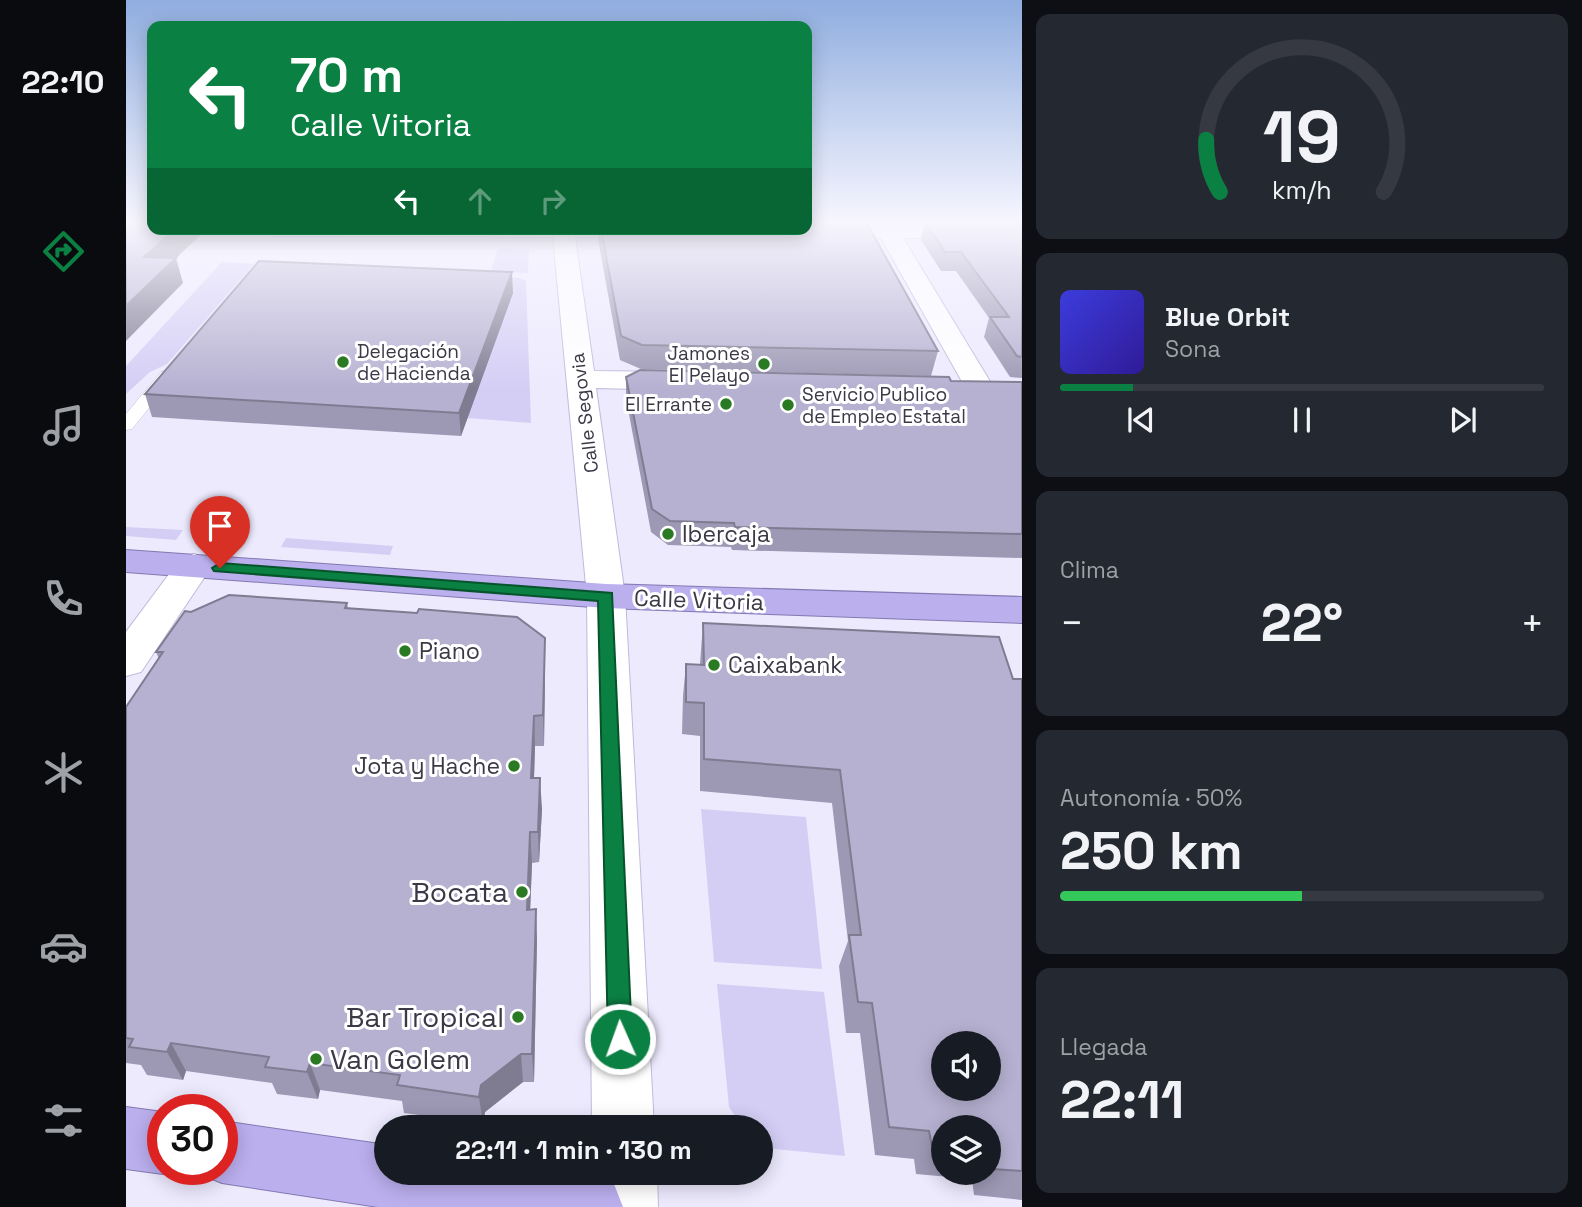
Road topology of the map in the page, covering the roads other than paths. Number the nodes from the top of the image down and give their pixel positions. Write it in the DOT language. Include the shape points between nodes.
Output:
graph roads {
  1 [pos="568,276"];
  2 [pos="911,276"];
  3 [pos="177,365"];
  4 [pos="580,379"];
  5 [pos="707,382"];
  6 [pos="1011,388"];
  7 [pos="126,425"];
  8 [pos="126,561"];
  9 [pos="194,566"];
  10 [pos="606,596"];
  11 [pos="1022,610"];
  12 [pos="126,662"];
  13 [pos="623,1115"];
  14 [pos="126,1138"];
  15 [pos="147,1141"];
  16 [pos="238,1154"];
  17 [pos="625,1185"];
  18 [pos="592,1207"];
  19 [pos="626,1207"];
  1 -- 4 [label="street, Calle Segovia"];
  2 -- 6 [label="street" via="965,388"];
  3 -- 7 [label="lane"];
  4 -- 5 [label="street"];
  4 -- 10 [label="street, Calle Segovia"];
  8 -- 9 [label="highway, Calle Vitoria"];
  9 -- 10 [label="highway, Calle Vitoria"];
  9 -- 12 [label="street"];
  10 -- 11 [label="highway, Calle Vitoria"];
  10 -- 13 [label="street, Calle Segovia"];
  14 -- 15 [label="highway"];
  16 -- 18 [label="highway"];
  17 -- 19 [label="street"];
}
